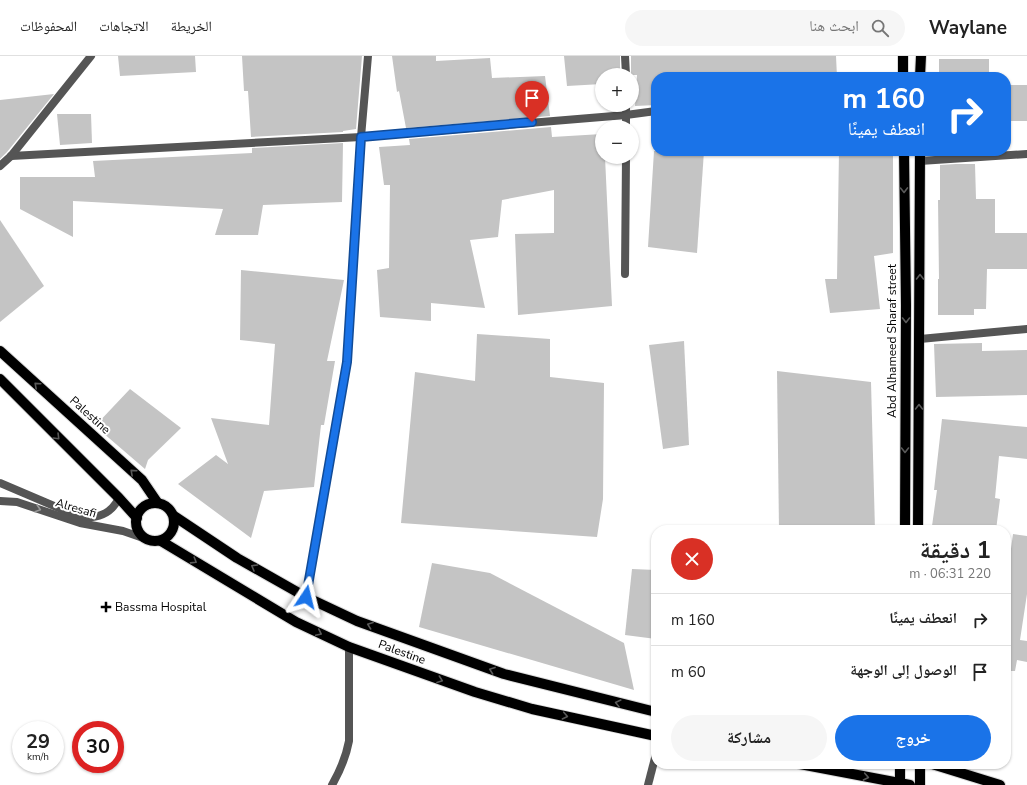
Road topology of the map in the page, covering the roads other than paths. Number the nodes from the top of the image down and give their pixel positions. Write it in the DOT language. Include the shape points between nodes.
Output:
graph roads {
  1 [pos="91,56"];
  2 [pos="368,56"];
  3 [pos="625,56"];
  4 [pos="903,56"];
  5 [pos="921,56"];
  6 [pos="626,68"];
  7 [pos="903,72"];
  8 [pos="920,72"];
  9 [pos="651,112"];
  10 [pos="626,115"];
  11 [pos="626,120"];
  12 [pos="361,137"];
  13 [pos="1011,154"];
  14 [pos="1027,154"];
  15 [pos="11,156"];
  16 [pos="904,156"];
  17 [pos="920,156"];
  18 [pos="626,164"];
  19 [pos="0,166"];
  20 [pos="625,274"];
  21 [pos="1027,329"];
  22 [pos="920,338"];
  23 [pos="0,352"];
  24 [pos="0,379"];
  25 [pos="0,483"];
  26 [pos="119,498"];
  27 [pos="0,501"];
  28 [pos="157,502"];
  29 [pos="174,516"];
  30 [pos="137,518"];
  31 [pos="905,525"];
  32 [pos="918,525"];
  33 [pos="146,539"];
  34 [pos="161,540"];
  35 [pos="306,597"];
  36 [pos="349,647"];
  37 [pos="651,711"];
  38 [pos="651,735"];
  39 [pos="652,769"];
  40 [pos="826,769"];
  41 [pos="901,769"];
  42 [pos="920,769"];
  43 [pos="949,769"];
  44 [pos="961,769"];
  45 [pos="973,776"];
  46 [pos="905,784"];
  47 [pos="332,785"];
  48 [pos="648,785"];
  49 [pos="920,785"];
  50 [pos="1000,785"];
  1 -- 15 [label="street"];
  2 -- 12 [label="street"];
  3 -- 6 [label="street"];
  4 -- 7 [label="main road"];
  5 -- 8 [label="main road"];
  9 -- 10 [label="street"];
  10 -- 11 [label="street"];
  10 -- 12 [label="street"];
  12 -- 15 [label="street"];
  12 -- 35 [label="street" via="347,362"];
  13 -- 14 [label="street"];
  15 -- 19 [label="street"];
  16 -- 31 [label="main road, Abd Alhameed Sharaf street, one-way"];
  22 -- 17 [label="main road, one-way"];
  18 -- 20 [label="street"];
  21 -- 22 [label="street"];
  32 -- 22 [label="main road, one-way"];
  28 -- 23 [label="main road, Palestine, one-way" via="142,480"];
  24 -- 26 [label="main road, one-way"];
  25 -- 26 [label="street, Alresafi" via="80,517 103,515 113,508"];
  26 -- 30 [label="main road"];
  27 -- 33 [label="street, Alresafi, one-way" via="17,502 80,523 123,531"];
  28 -- 29 [label="main road" via="164,504"];
  28 -- 30 [label="main road" via="143,507"];
  29 -- 34 [label="main road" via="173,531"];
  35 -- 29 [label="main road, Palestine, one-way" via="237,558"];
  30 -- 33 [label="main road" via="136,528"];
  33 -- 34 [label="main road"];
  34 -- 36 [label="main road, Palestine, one-way" via="296,622"];
  37 -- 35 [label="main road, Palestine, one-way" via="504,674 357,621"];
  36 -- 38 [label="main road, Palestine, one-way" via="474,692 532,709"];
  36 -- 47 [label="street" via="349,741 347,754"];
  39 -- 48 [label="street"];
  40 -- 46 [label="main road, one-way"];
  41 -- 46 [label="main road"];
  42 -- 49 [label="main road"];
  43 -- 45 [label="main road"];
  44 -- 45 [label="main road"];
  45 -- 50 [label="main road"];
}
